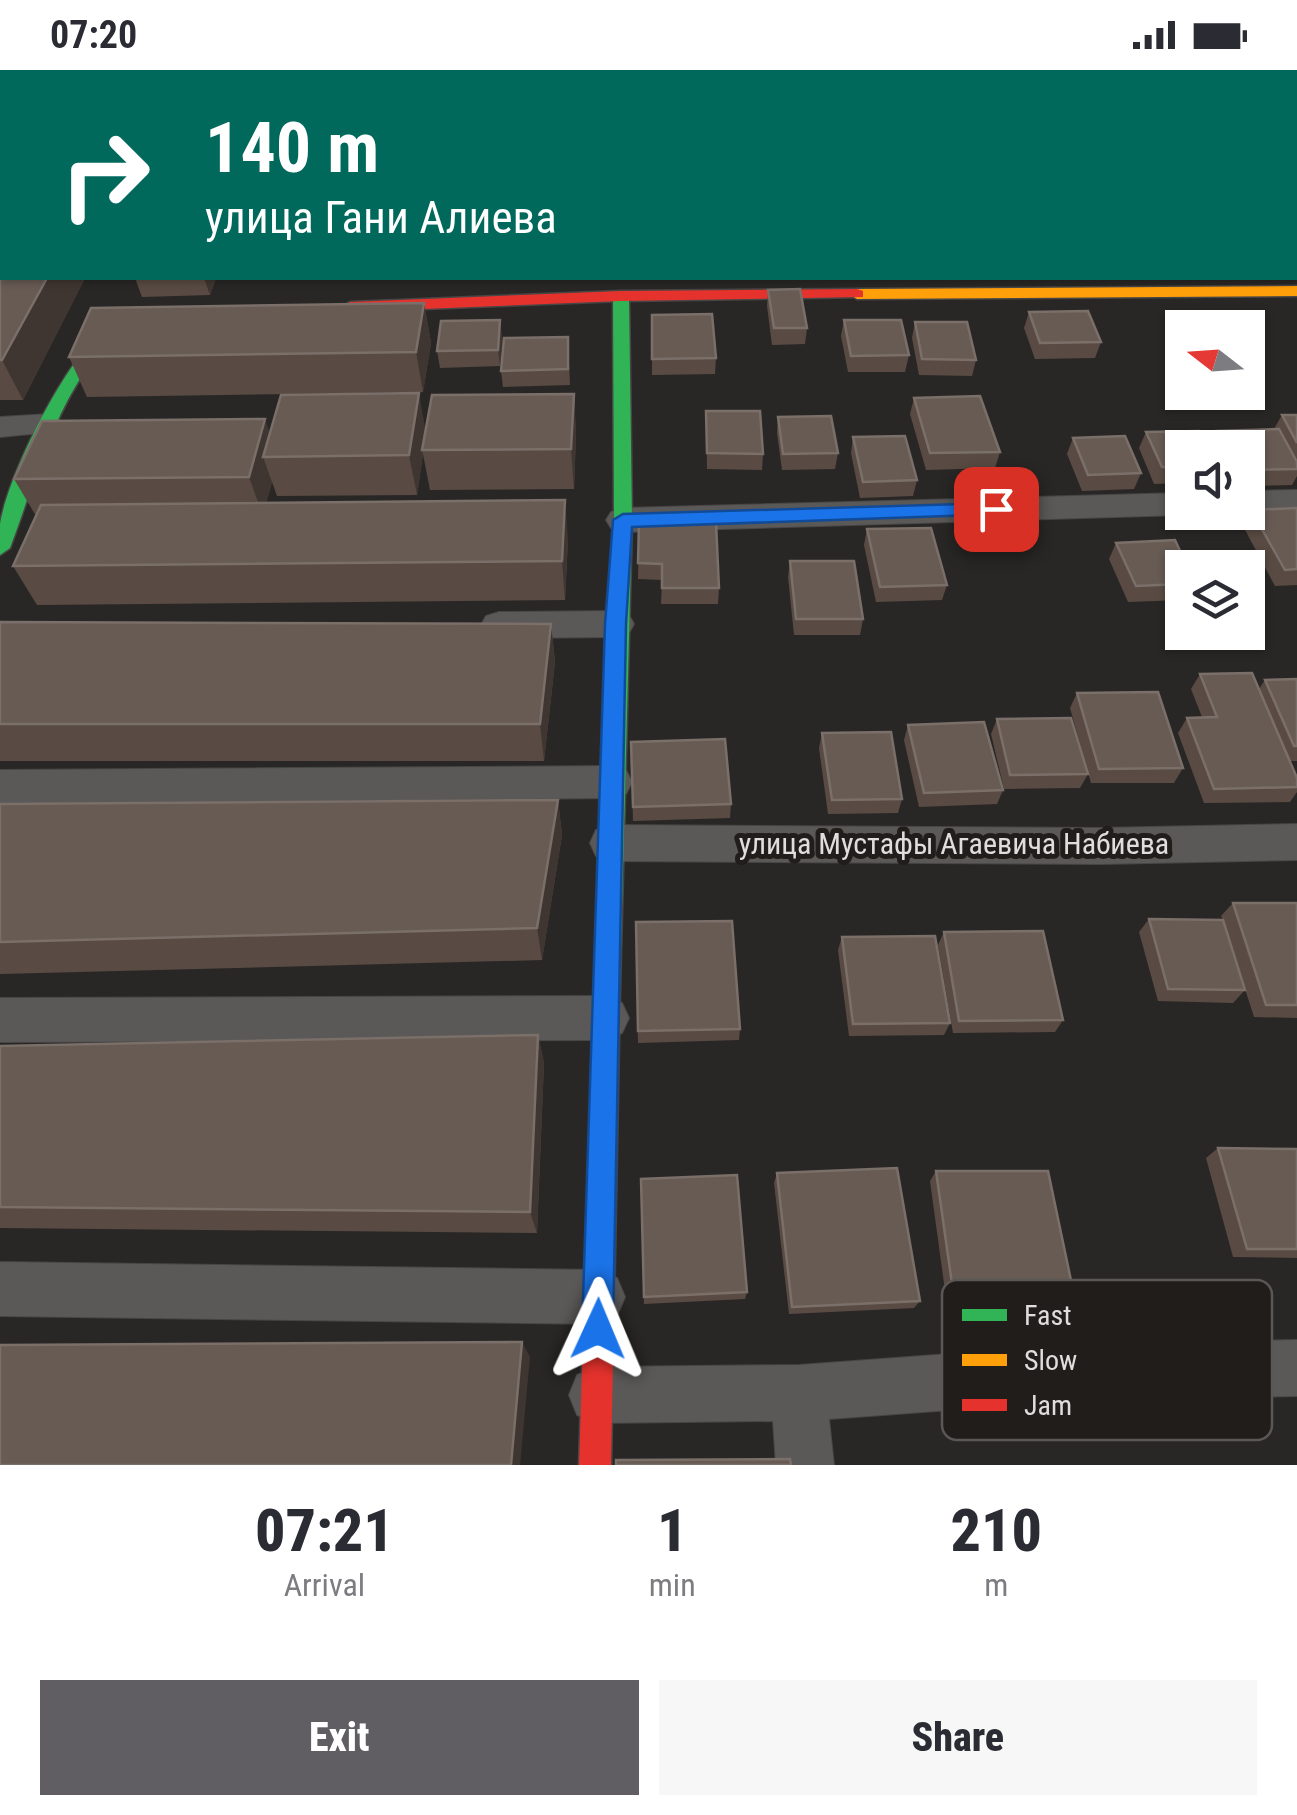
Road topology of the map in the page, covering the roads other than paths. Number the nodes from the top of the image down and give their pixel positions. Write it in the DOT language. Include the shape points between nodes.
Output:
graph roads {
  1 [pos="1297,291"];
  2 [pos="621,296"];
  3 [pos="326,308"];
  4 [pos="141,316"];
  5 [pos="50,424"];
  6 [pos="0,427"];
  7 [pos="1297,500"];
  8 [pos="1265,501"];
  9 [pos="1165,504"];
  10 [pos="623,520"];
  11 [pos="0,548"];
  12 [pos="616,624"];
  13 [pos="457,625"];
  14 [pos="612,782"];
  15 [pos="0,787"];
  16 [pos="1297,842"];
  17 [pos="610,843"];
  18 [pos="606,1018"];
  19 [pos="0,1020"];
  20 [pos="0,1289"];
  21 [pos="598,1297"];
  22 [pos="1272,1368"];
  23 [pos="1297,1368"];
  24 [pos="942,1383"];
  25 [pos="799,1393"];
  26 [pos="597,1395"];
  27 [pos="595,1465"];
  28 [pos="805,1465"];
  1 -- 2 [label="street"];
  2 -- 3 [label="street"];
  2 -- 10 [label="street"];
  4 -- 5 [label="street" via="111,322 94,340"];
  5 -- 6 [label="street"];
  5 -- 11 [label="street"];
  7 -- 8 [label="street"];
  9 -- 10 [label="street"];
  10 -- 12 [label="street"];
  12 -- 13 [label="street"];
  12 -- 14 [label="street"];
  14 -- 15 [label="street"];
  14 -- 17 [label="street"];
  16 -- 17 [label="street, улица Мустафы Агаевича Набиева"];
  17 -- 18 [label="street"];
  18 -- 19 [label="street"];
  18 -- 21 [label="street"];
  20 -- 21 [label="street"];
  21 -- 26 [label="street"];
  22 -- 23 [label="street"];
  24 -- 25 [label="street"];
  25 -- 26 [label="street"];
  25 -- 28 [label="street"];
  26 -- 27 [label="street"];
}
